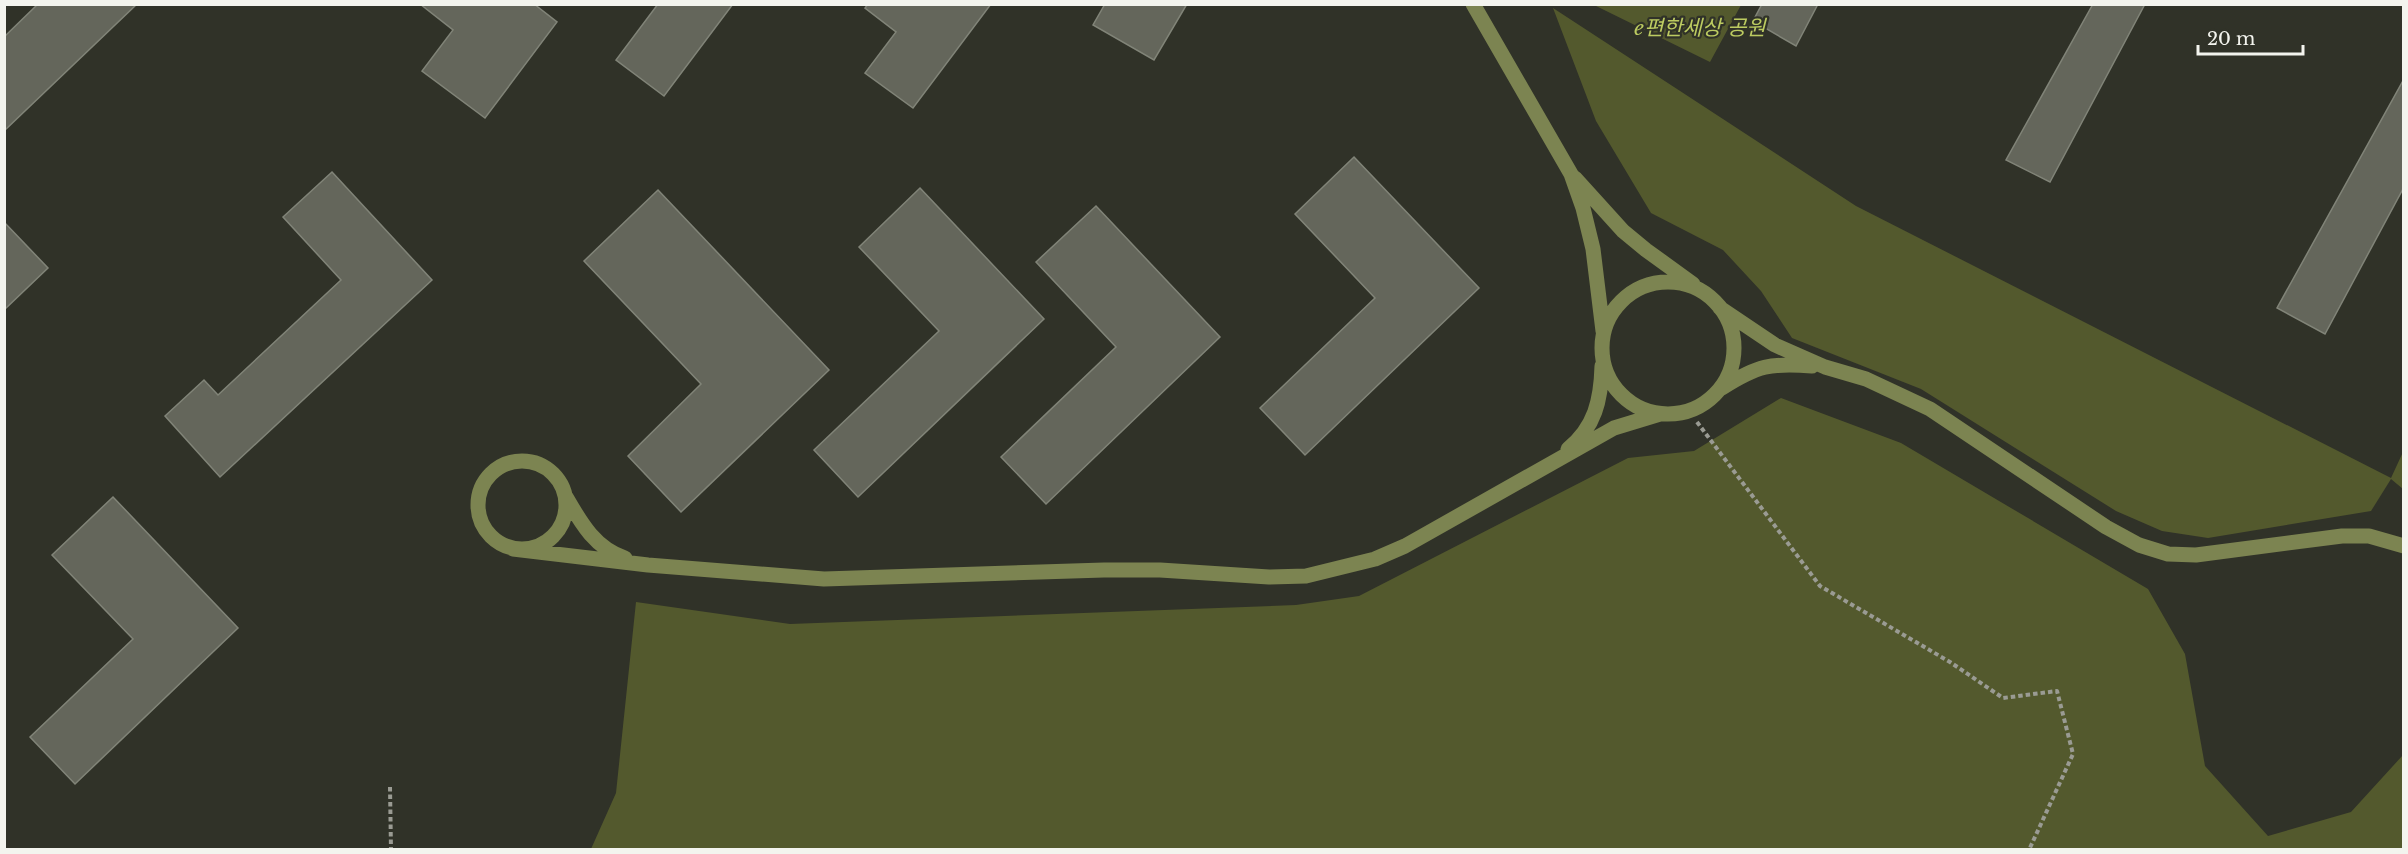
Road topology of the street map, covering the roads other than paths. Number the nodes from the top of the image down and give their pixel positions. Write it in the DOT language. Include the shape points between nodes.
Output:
graph roads {
  1 [pos="1473,4"];
  2 [pos="1571,174"];
  3 [pos="1705,293"];
  4 [pos="1720,308"];
  5 [pos="1603,333"];
  6 [pos="1602,354"];
  7 [pos="1825,367"];
  8 [pos="1720,390"];
  9 [pos="1660,414"];
  10 [pos="1551,462"];
  11 [pos="565,496"];
  12 [pos="2403,546"];
  13 [pos="513,549"];
  14 [pos="648,565"];
  1 -- 2 [label="street"];
  2 -- 3 [label="street" via="1623,231"];
  2 -- 5 [label="street" via="1593,249"];
  3 -- 4 [label="street"];
  3 -- 5 [label="street" via="1686,284 1644,286 1626,297"];
  4 -- 7 [label="street" via="1775,345"];
  4 -- 8 [label="street" via="1731,327 1734,348 1730,370"];
  5 -- 6 [label="street"];
  6 -- 9 [label="street" via="1608,376 1620,395 1638,408"];
  6 -- 10 [label="street" via="1597,410 1575,442"];
  7 -- 8 [label="street" via="1762,366"];
  7 -- 12 [label="street" via="1866,380 1930,409 2106,527 2139,545 2168,554 2196,555 2342,536 2369,536"];
  8 -- 9 [label="street" via="1703,405 1682,413"];
  9 -- 10 [label="street" via="1614,428"];
  10 -- 14 [label="street" via="1405,546 1375,559 1306,576 1104,570 824,579"];
  11 -- 13 [label="street" via="566,511 552,537 541,545"];
  11 -- 13 [label="street" via="560,482 536,463 514,461 493,471 478,497 481,524 489,536"];
  11 -- 14 [label="street" via="595,541 610,553"];
  13 -- 14 [label="street"];
}
